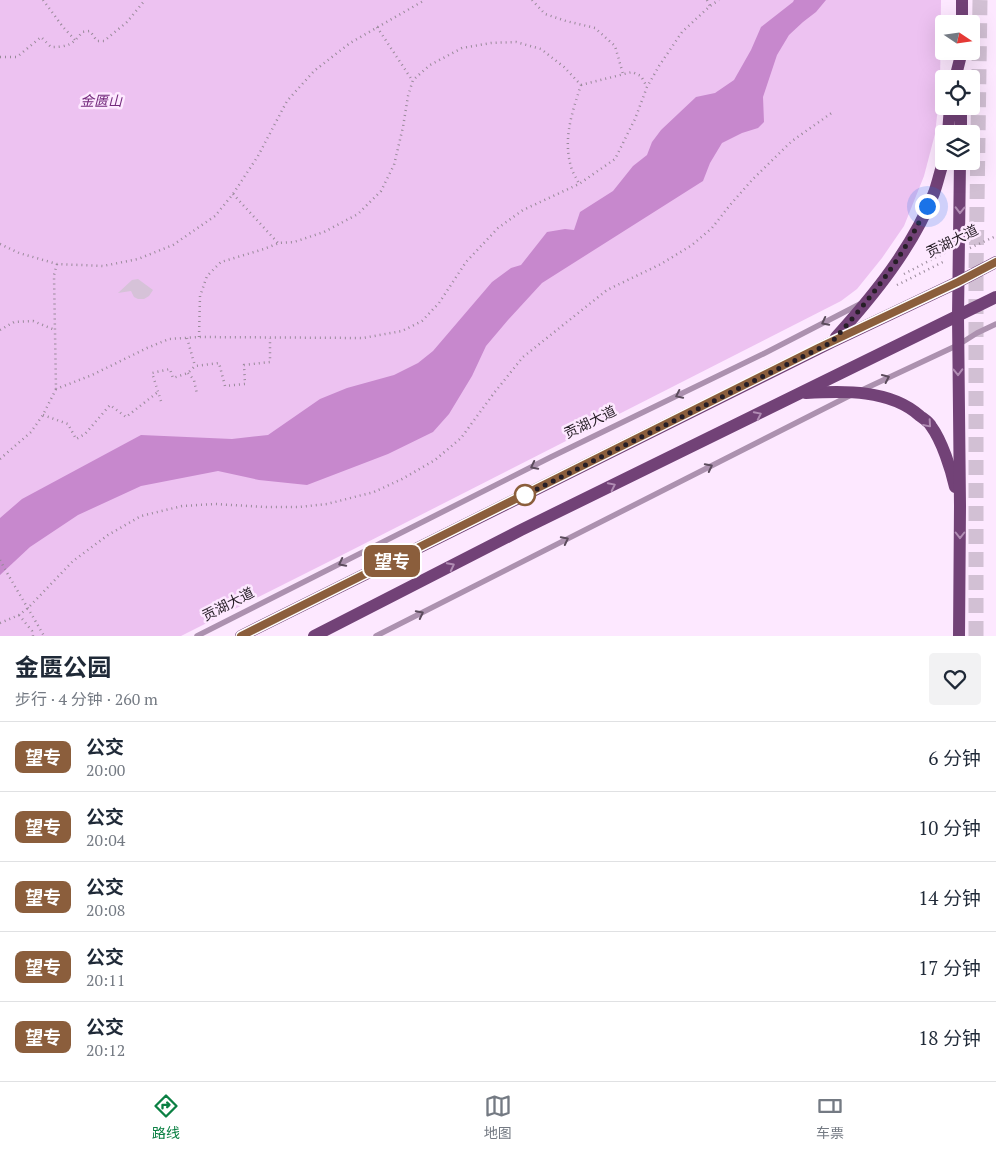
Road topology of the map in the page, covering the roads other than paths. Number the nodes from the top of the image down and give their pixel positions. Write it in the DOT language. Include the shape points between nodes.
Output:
graph roads {
  1 [pos="962,0"];
  2 [pos="962,15"];
  3 [pos="941,170"];
  4 [pos="960,170"];
  5 [pos="996,262"];
  6 [pos="958,282"];
  7 [pos="996,297"];
  8 [pos="868,300"];
  9 [pos="958,316"];
  10 [pos="996,324"];
  11 [pos="832,342"];
  12 [pos="958,344"];
  13 [pos="801,393"];
  14 [pos="856,393"];
  15 [pos="960,506"];
  16 [pos="198,636"];
  17 [pos="241,636"];
  18 [pos="314,636"];
  19 [pos="376,636"];
  20 [pos="960,636"];
  1 -- 2 [label="main road"];
  3 -- 8 [label="main road" via="921,220 895,265"];
  4 -- 6 [label="main road, one-way" via="955,252"];
  5 -- 6 [label="main road"];
  6 -- 9 [label="main road"];
  6 -- 11 [label="main road"];
  7 -- 9 [label="main road"];
  8 -- 11 [label="main road"];
  8 -- 16 [label="lane, 贡湖大道, one-way"];
  9 -- 12 [label="main road"];
  9 -- 13 [label="main road"];
  10 -- 12 [label="lane"];
  11 -- 17 [label="main road"];
  14 -- 12 [label="lane, one-way"];
  12 -- 15 [label="main road, one-way"];
  13 -- 14 [label="main road"];
  18 -- 13 [label="main road, one-way"];
  14 -- 15 [label="main road, one-way" via="895,401 912,409 931,425 953,477"];
  19 -- 14 [label="lane, one-way"];
  15 -- 20 [label="main road, one-way"];
}
